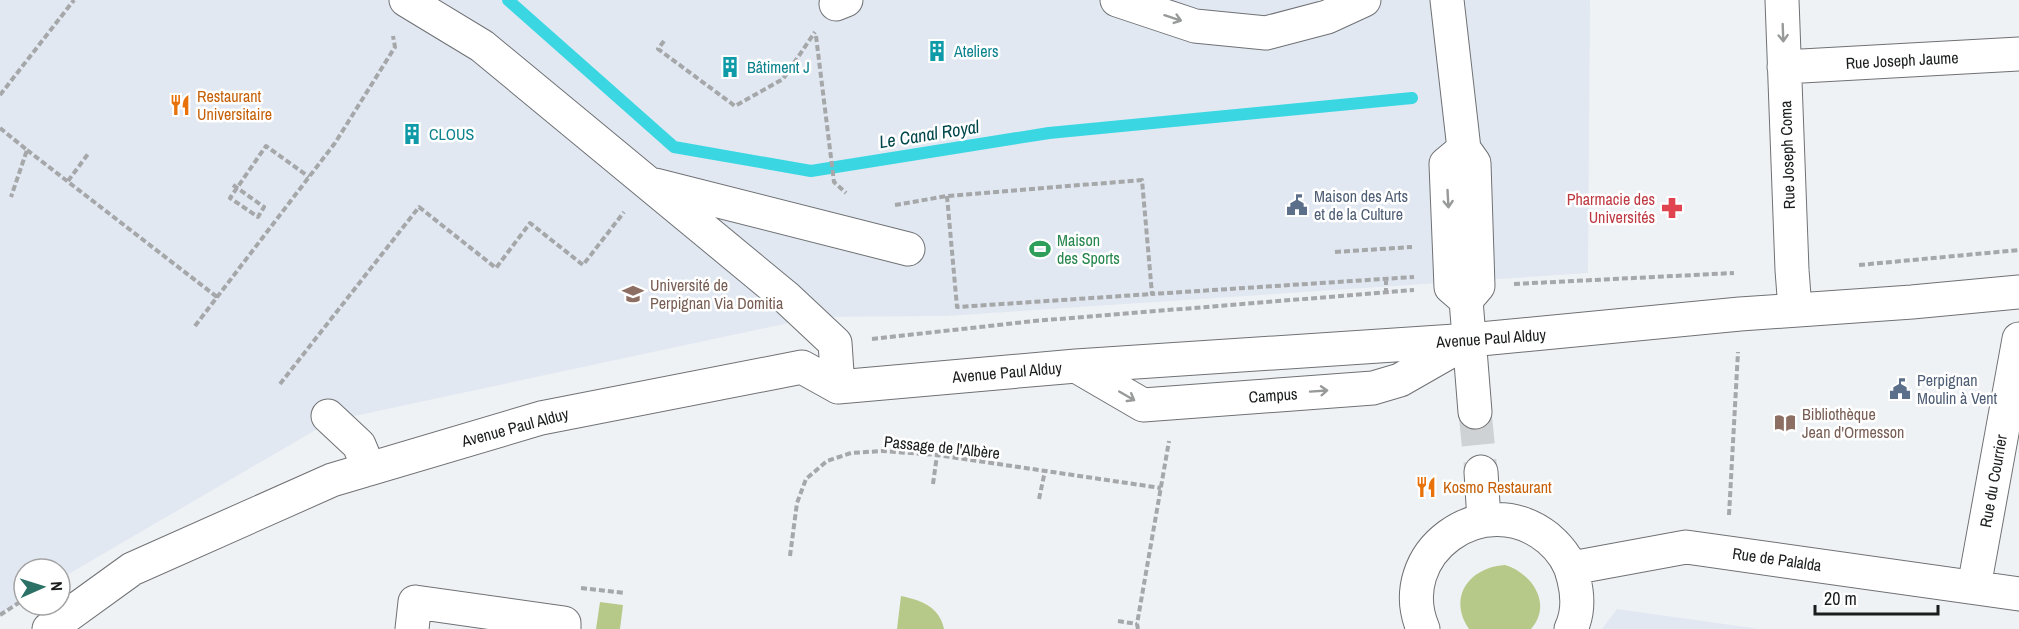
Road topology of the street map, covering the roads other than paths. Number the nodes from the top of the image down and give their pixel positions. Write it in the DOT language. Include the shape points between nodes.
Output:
graph roads {
  1 [pos="406,0"];
  2 [pos="1117,0"];
  3 [pos="1364,0"];
  4 [pos="1447,0"];
  5 [pos="1782,0"];
  6 [pos="2019,54"];
  7 [pos="1784,67"];
  8 [pos="1464,149"];
  9 [pos="647,183"];
  10 [pos="908,249"];
  11 [pos="1455,273"];
  12 [pos="2019,292"];
  13 [pos="1795,309"];
  14 [pos="2019,339"];
  15 [pos="1470,340"];
  16 [pos="1076,366"];
  17 [pos="838,387"];
  18 [pos="1475,412"];
  19 [pos="328,416"];
  20 [pos="369,469"];
  21 [pos="1481,472"];
  22 [pos="1485,519"];
  23 [pos="1572,568"];
  24 [pos="1974,587"];
  25 [pos="2019,594"];
  26 [pos="564,626"];
  27 [pos="49,629"];
  28 [pos="411,629"];
  29 [pos="1423,629"];
  30 [pos="1571,629"];
  1 -- 9 [label="street" via="482,46"];
  2 -- 3 [label="street, one-way" via="1195,26 1266,33 1327,17"];
  4 -- 8 [label="street"];
  5 -- 7 [label="street, Rue Joseph Coma, one-way"];
  6 -- 7 [label="street, Rue Joseph Jaume"];
  7 -- 13 [label="street, Rue Joseph Coma"];
  8 -- 11 [label="street, one-way" via="1446,164"];
  8 -- 11 [label="street" via="1474,163 1478,286"];
  9 -- 10 [label="street"];
  9 -- 17 [label="street" via="836,343"];
  11 -- 15 [label="street"];
  12 -- 13 [label="street, Avenue Paul Alduy"];
  13 -- 15 [label="street, Avenue Paul Alduy"];
  14 -- 24 [label="street, Rue du Courrier"];
  15 -- 16 [label="street, Avenue Paul Alduy"];
  16 -- 15 [label="street, Campus, one-way" via="1143,405 1373,388 1400,380"];
  15 -- 18 [label="street"];
  16 -- 17 [label="street, Avenue Paul Alduy"];
  17 -- 20 [label="street, Avenue Paul Alduy" via="802,367 541,418"];
  19 -- 20 [label="street" via="358,445"];
  20 -- 27 [label="street, Avenue Paul Alduy" via="332,480 132,569"];
  21 -- 22 [label="street"];
  22 -- 23 [label="street" via="1511,520 1536,529 1557,546"];
  22 -- 29 [label="street" via="1460,528 1438,544 1424,566 1417,591 1418,618"];
  23 -- 24 [label="street, Rue de Palalda" via="1686,547"];
  23 -- 30 [label="street" via="1577,594"];
  24 -- 25 [label="street, Rue de Palalda"];
  26 -- 28 [label="street" via="415,602"];
}
